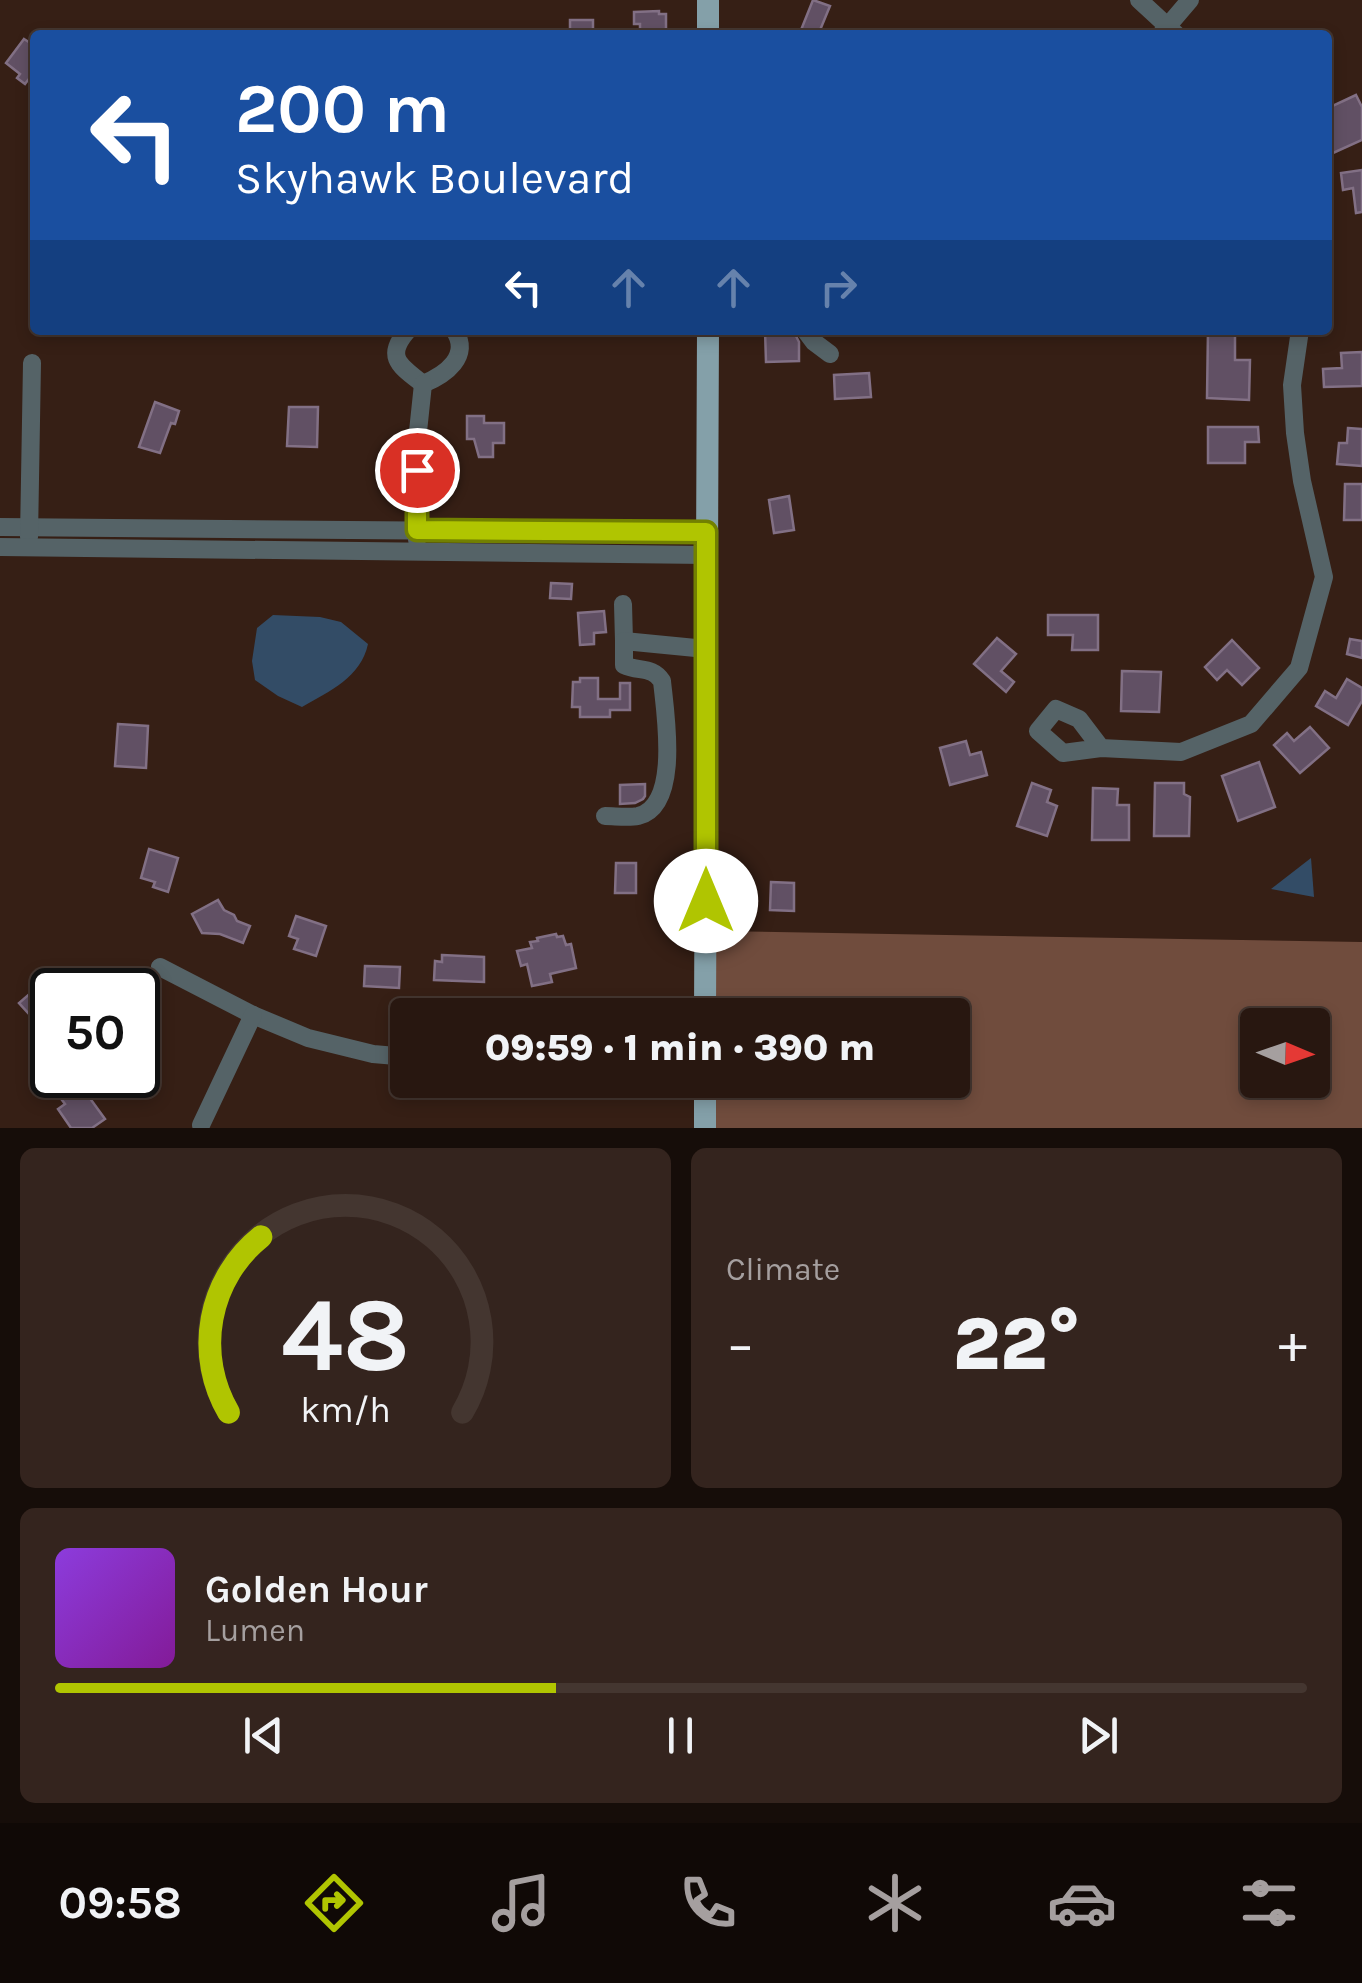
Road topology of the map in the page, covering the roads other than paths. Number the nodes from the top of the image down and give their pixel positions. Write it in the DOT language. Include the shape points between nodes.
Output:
graph roads {
  1 [pos="708,0"];
  2 [pos="1139,0"];
  3 [pos="1190,0"];
  4 [pos="708,30"];
  5 [pos="1166,30"];
  6 [pos="1169,30"];
  7 [pos="403,335"];
  8 [pos="458,335"];
  9 [pos="708,335"];
  10 [pos="809,335"];
  11 [pos="1299,335"];
  12 [pos="830,354"];
  13 [pos="32,362"];
  14 [pos="423,384"];
  15 [pos="0,527"];
  16 [pos="30,527"];
  17 [pos="417,530"];
  18 [pos="706,544"];
  19 [pos="28,546"];
  20 [pos="0,547"];
  21 [pos="416,550"];
  22 [pos="623,604"];
  23 [pos="624,641"];
  24 [pos="706,649"];
  25 [pos="1101,748"];
  26 [pos="605,816"];
  27 [pos="160,967"];
  28 [pos="705,998"];
  29 [pos="254,1014"];
  30 [pos="390,1055"];
  31 [pos="705,1098"];
  32 [pos="200,1125"];
  33 [pos="706,1128"];
  1 -- 4 [label="main road"];
  2 -- 5 [label="street"];
  3 -- 6 [label="street"];
  7 -- 14 [label="street" via="395,354 398,366"];
  8 -- 14 [label="street" via="454,363"];
  9 -- 18 [label="main road"];
  10 -- 12 [label="street"];
  11 -- 25 [label="street" via="1292,385 1295,432 1324,577 1299,668 1251,724 1180,752"];
  13 -- 16 [label="street"];
  14 -- 17 [label="street"];
  15 -- 16 [label="street"];
  16 -- 17 [label="street"];
  16 -- 19 [label="street"];
  17 -- 18 [label="street"];
  17 -- 21 [label="street"];
  18 -- 21 [label="street"];
  18 -- 24 [label="main road"];
  19 -- 20 [label="street"];
  19 -- 21 [label="street"];
  22 -- 23 [label="street"];
  23 -- 24 [label="street"];
  23 -- 26 [label="street" via="624,665 657,673 662,681 668,757 664,783 649,810"];
  24 -- 28 [label="main road"];
  27 -- 29 [label="street"];
  29 -- 30 [label="street" via="323,1043"];
  29 -- 32 [label="street"];
  31 -- 33 [label="main road"];
}
